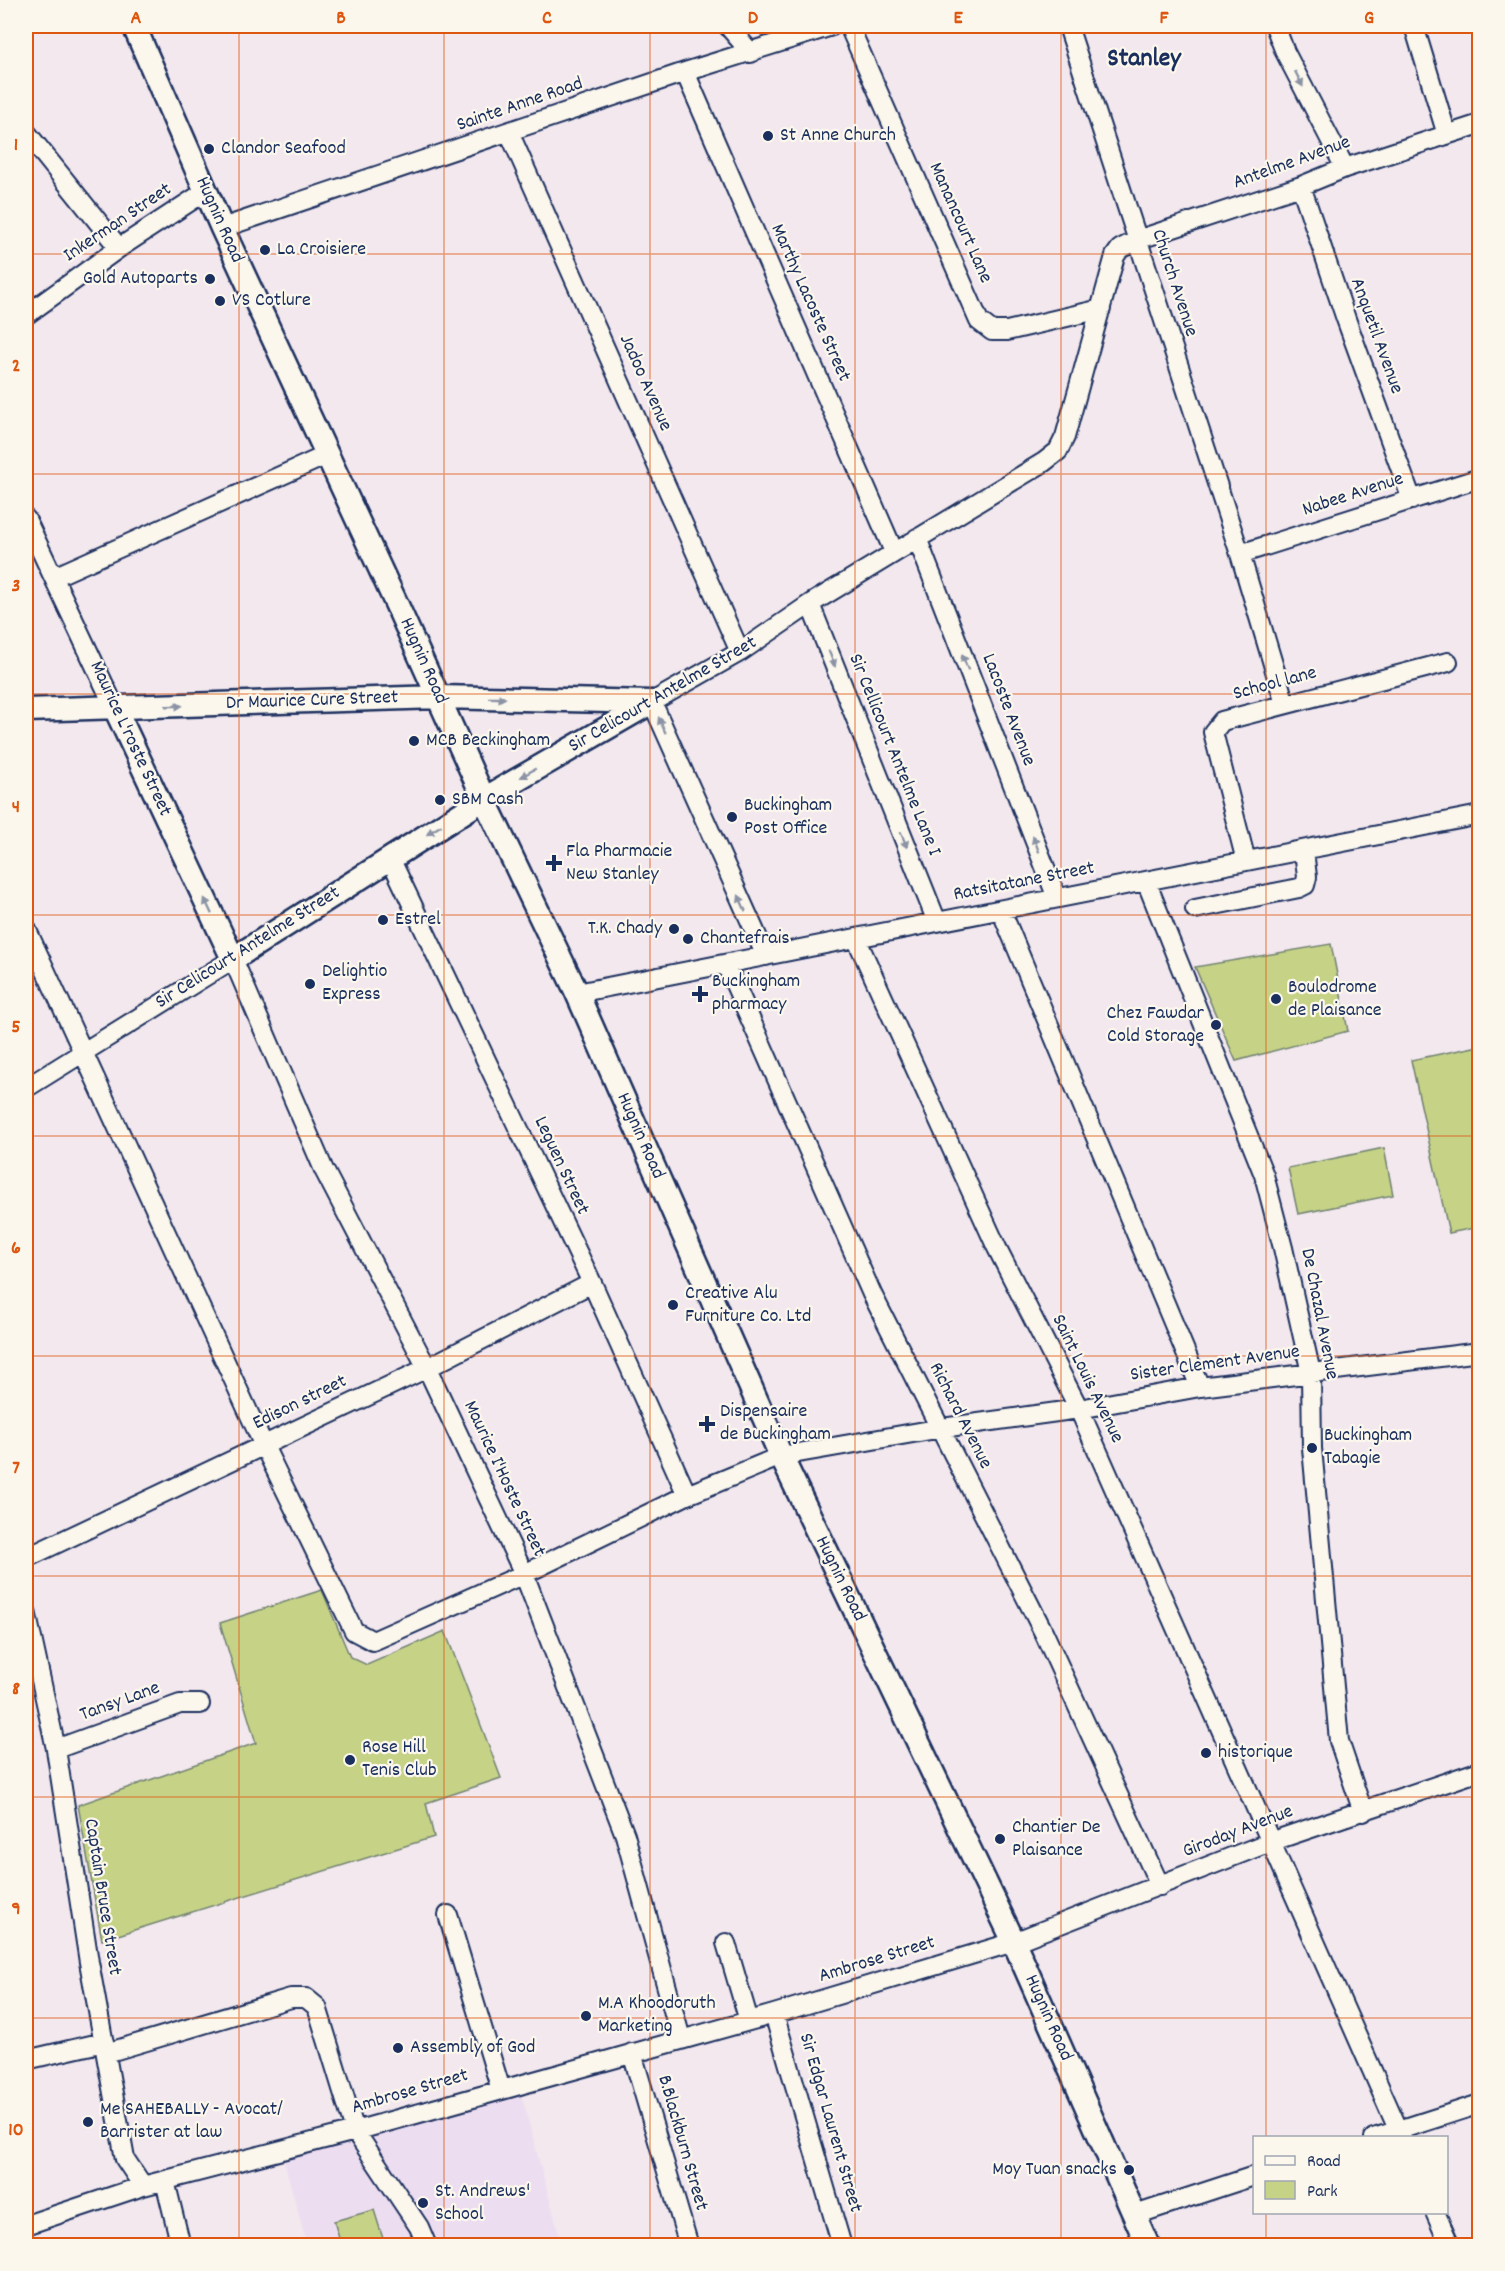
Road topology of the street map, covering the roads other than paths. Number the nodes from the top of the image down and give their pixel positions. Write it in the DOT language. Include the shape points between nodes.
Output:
graph roads {
  1 [pos="134,26"];
  2 [pos="728,26"];
  3 [pos="832,26"];
  4 [pos="849,26"];
  5 [pos="1068,26"];
  6 [pos="1275,26"];
  7 [pos="1413,26"];
  8 [pos="751,53"];
  9 [pos="685,72"];
  10 [pos="1479,124"];
  11 [pos="26,132"];
  12 [pos="510,132"];
  13 [pos="1447,135"];
  14 [pos="1345,168"];
  15 [pos="1300,186"];
  16 [pos="206,191"];
  17 [pos="222,228"];
  18 [pos="1129,245"];
  19 [pos="119,248"];
  20 [pos="1101,309"];
  21 [pos="26,315"];
  22 [pos="327,455"];
  23 [pos="1479,478"];
  24 [pos="1412,500"];
  25 [pos="26,519"];
  26 [pos="917,538"];
  27 [pos="894,552"];
  28 [pos="1240,554"];
  29 [pos="54,577"];
  30 [pos="810,604"];
  31 [pos="740,652"];
  32 [pos="1448,662"];
  33 [pos="439,697"];
  34 [pos="652,702"];
  35 [pos="1285,704"];
  36 [pos="116,708"];
  37 [pos="26,710"];
  38 [pos="484,798"];
  39 [pos="1479,815"];
  40 [pos="1304,850"];
  41 [pos="390,858"];
  42 [pos="1246,861"];
  43 [pos="1146,881"];
  44 [pos="1057,898"];
  45 [pos="1195,909"];
  46 [pos="1001,910"];
  47 [pos="937,922"];
  48 [pos="26,928"];
  49 [pos="856,938"];
  50 [pos="766,956"];
  51 [pos="233,959"];
  52 [pos="726,964"];
  53 [pos="577,993"];
  54 [pos="83,1052"];
  55 [pos="26,1088"];
  56 [pos="592,1283"];
  57 [pos="1479,1352"];
  58 [pos="427,1368"];
  59 [pos="1311,1373"];
  60 [pos="1200,1387"];
  61 [pos="1079,1409"];
  62 [pos="942,1428"];
  63 [pos="264,1446"];
  64 [pos="781,1456"];
  65 [pos="687,1495"];
  66 [pos="26,1558"];
  67 [pos="524,1574"];
  68 [pos="26,1611"];
  69 [pos="200,1704"];
  70 [pos="56,1749"];
  71 [pos="1479,1771"];
  72 [pos="1363,1812"];
  73 [pos="1270,1842"];
  74 [pos="1160,1886"];
  75 [pos="448,1915"];
  76 [pos="1014,1942"];
  77 [pos="726,1943"];
  78 [pos="774,2014"];
  79 [pos="749,2021"];
  80 [pos="681,2039"];
  81 [pos="105,2047"];
  82 [pos="632,2053"];
  83 [pos="26,2060"];
  84 [pos="501,2090"];
  85 [pos="1479,2104"];
  86 [pos="355,2131"];
  87 [pos="1400,2134"];
  88 [pos="1253,2176"];
  89 [pos="165,2181"];
  90 [pos="143,2186"];
  91 [pos="1436,2214"];
  92 [pos="1135,2215"];
  93 [pos="26,2225"];
  94 [pos="181,2246"];
  95 [pos="427,2246"];
  96 [pos="689,2246"];
  97 [pos="842,2246"];
  98 [pos="1148,2246"];
  99 [pos="1450,2246"];
  1 -- 16 [label="main road, Hugnin Road"];
  2 -- 8 [label="street"];
  3 -- 8 [label="street, Sainte Anne Road"];
  4 -- 20 [label="street, Manancourt Lane" via="979,321 992,331 1007,331"];
  5 -- 18 [label="street, Church Avenue"];
  6 -- 14 [label="street, one-way"];
  7 -- 13 [label="street"];
  8 -- 9 [label="street, Sainte Anne Road"];
  9 -- 12 [label="street, Sainte Anne Road"];
  9 -- 27 [label="street, Marthy Lacoste Street"];
  10 -- 13 [label="street, Antelme Avenue"];
  11 -- 19 [label="street"];
  12 -- 17 [label="street, Sainte Anne Road"];
  12 -- 31 [label="street, Jadoo Avenue"];
  13 -- 14 [label="street, Antelme Avenue"];
  14 -- 15 [label="street, Antelme Avenue"];
  15 -- 18 [label="street, Antelme Avenue"];
  15 -- 24 [label="street, Anquetil Avenue"];
  16 -- 17 [label="main road, Hugnin Road"];
  16 -- 19 [label="street, Inkerman Street"];
  17 -- 22 [label="main road, Hugnin Road"];
  18 -- 20 [label="street, Sir Celicourt Antelme Street" via="1115,256"];
  18 -- 28 [label="street, Church Avenue"];
  19 -- 21 [label="street, Inkerman Street"];
  20 -- 26 [label="street, Sir Celicourt Antelme Street" via="1058,451"];
  22 -- 29 [label="street"];
  22 -- 33 [label="main road, Hugnin Road"];
  23 -- 24 [label="street, Nabee Avenue"];
  24 -- 28 [label="street, Nabee Avenue"];
  25 -- 29 [label="street, Maurice L'roste Street"];
  26 -- 27 [label="street, Sir Celicourt Antelme Street"];
  44 -- 26 [label="street, Lacoste Avenue, one-way"];
  27 -- 30 [label="street, Sir Celicourt Antelme Street"];
  28 -- 35 [label="street, Church Avenue"];
  29 -- 36 [label="street, Maurice L'roste Street"];
  30 -- 31 [label="street, Sir Celicourt Antelme Street"];
  30 -- 47 [label="street, Sir Cellicourt Antelme Lane I, one-way"];
  31 -- 34 [label="street, Sir Celicourt Antelme Street"];
  32 -- 35 [label="street, School lane"];
  33 -- 34 [label="main road, Dr Maurice Cure Street, one-way"];
  36 -- 33 [label="main road, Dr Maurice Cure Street, one-way"];
  33 -- 38 [label="main road, Hugnin Road"];
  34 -- 38 [label="main road, Sir Celicourt Antelme Street, one-way"];
  50 -- 34 [label="street, one-way"];
  35 -- 42 [label="street, School lane" via="1222,721 1213,732"];
  36 -- 37 [label="main road, Dr Maurice Cure Street"];
  51 -- 36 [label="main road, Maurice L'roste Street, one-way"];
  38 -- 41 [label="main road, Sir Celicourt Antelme Street, one-way"];
  38 -- 53 [label="main road, Hugnin Road"];
  39 -- 40 [label="street, Ratsitatane Street"];
  40 -- 42 [label="street, Ratsitatane Street"];
  40 -- 45 [label="street" via="1305,885"];
  41 -- 51 [label="main road, Sir Celicourt Antelme Street"];
  41 -- 56 [label="street, Leguen Street"];
  42 -- 43 [label="street, Ratsitatane Street"];
  43 -- 44 [label="street, Ratsitatane Street"];
  43 -- 59 [label="street, De Chazal Avenue" via="1264,1174"];
  44 -- 46 [label="street, Ratsitatane Street"];
  46 -- 47 [label="street, Ratsitatane Street"];
  46 -- 60 [label="street"];
  47 -- 49 [label="street, Ratsitatane Street"];
  48 -- 54 [label="street"];
  49 -- 50 [label="street, Ratsitatane Street"];
  49 -- 61 [label="street, Saint Louis Avenue" via="997,1248"];
  50 -- 52 [label="street, Ratsitatane Street"];
  51 -- 54 [label="street, Sir Celicourt Antelme Street"];
  51 -- 58 [label="street, Maurice I'Hoste Street" via="324,1170"];
  52 -- 53 [label="street, Ratsitatane Street"];
  52 -- 62 [label="street, Richard Avenue" via="872,1294"];
  53 -- 64 [label="main road, Hugnin Road"];
  54 -- 55 [label="street, Sir Celicourt Antelme Street"];
  54 -- 63 [label="street"];
  56 -- 58 [label="street, Edison street"];
  56 -- 65 [label="street, Leguen Street"];
  57 -- 59 [label="street, Sister Clement Avenue"];
  58 -- 63 [label="street, Edison street"];
  58 -- 67 [label="street, Maurice I'Hoste Street"];
  59 -- 60 [label="street, Sister Clement Avenue"];
  59 -- 72 [label="street, De Chazal Avenue" via="1312,1448 1339,1740"];
  60 -- 61 [label="street, Sister Clement Avenue"];
  61 -- 62 [label="street, Sister Clement Avenue"];
  61 -- 73 [label="street, Saint Louis Avenue"];
  62 -- 64 [label="street, Sister Clement Avenue"];
  62 -- 74 [label="street, Richard Avenue" via="1044,1633"];
  63 -- 66 [label="street, Edison street"];
  63 -- 67 [label="street, Sister Clement Avenue" via="354,1631 374,1641"];
  64 -- 65 [label="street, Sister Clement Avenue"];
  64 -- 76 [label="main road, Hugnin Road"];
  65 -- 67 [label="street, Sister Clement Avenue"];
  67 -- 80 [label="street, Maurice I'Hoste Street" via="625,1835"];
  68 -- 70 [label="street, Captain Bruce Street"];
  69 -- 70 [label="street, Tansy Lane" via="180,1704"];
  70 -- 81 [label="street, Captain Bruce Street"];
  71 -- 72 [label="street, Giroday Avenue"];
  72 -- 73 [label="street, Giroday Avenue"];
  73 -- 74 [label="street, Giroday Avenue"];
  73 -- 87 [label="street, Saint Louis Avenue"];
  74 -- 76 [label="street, Giroday Avenue"];
  75 -- 84 [label="street"];
  76 -- 78 [label="street, Ambrose Street"];
  76 -- 92 [label="main road, Hugnin Road"];
  77 -- 79 [label="street"];
  78 -- 79 [label="street, Ambrose Street"];
  78 -- 97 [label="street, Sir Edgar Laurent Street"];
  79 -- 80 [label="street, Ambrose Street"];
  80 -- 82 [label="street, Ambrose Street"];
  81 -- 83 [label="street"];
  81 -- 86 [label="street" via="291,1998 306,1998 317,2007"];
  81 -- 90 [label="street, Captain Bruce Street" via="125,2159"];
  82 -- 84 [label="street, Ambrose Street"];
  82 -- 96 [label="street, B.Blackburn Street"];
  84 -- 86 [label="street, Ambrose Street"];
  85 -- 87 [label="street"];
  86 -- 89 [label="street, Ambrose Street"];
  86 -- 95 [label="street" via="419,2227"];
  88 -- 92 [label="street"];
  89 -- 90 [label="street, Ambrose Street"];
  89 -- 94 [label="street"];
  90 -- 93 [label="street, Ambrose Street"];
  91 -- 99 [label="street"];
  92 -- 98 [label="main road, Hugnin Road"];
}
